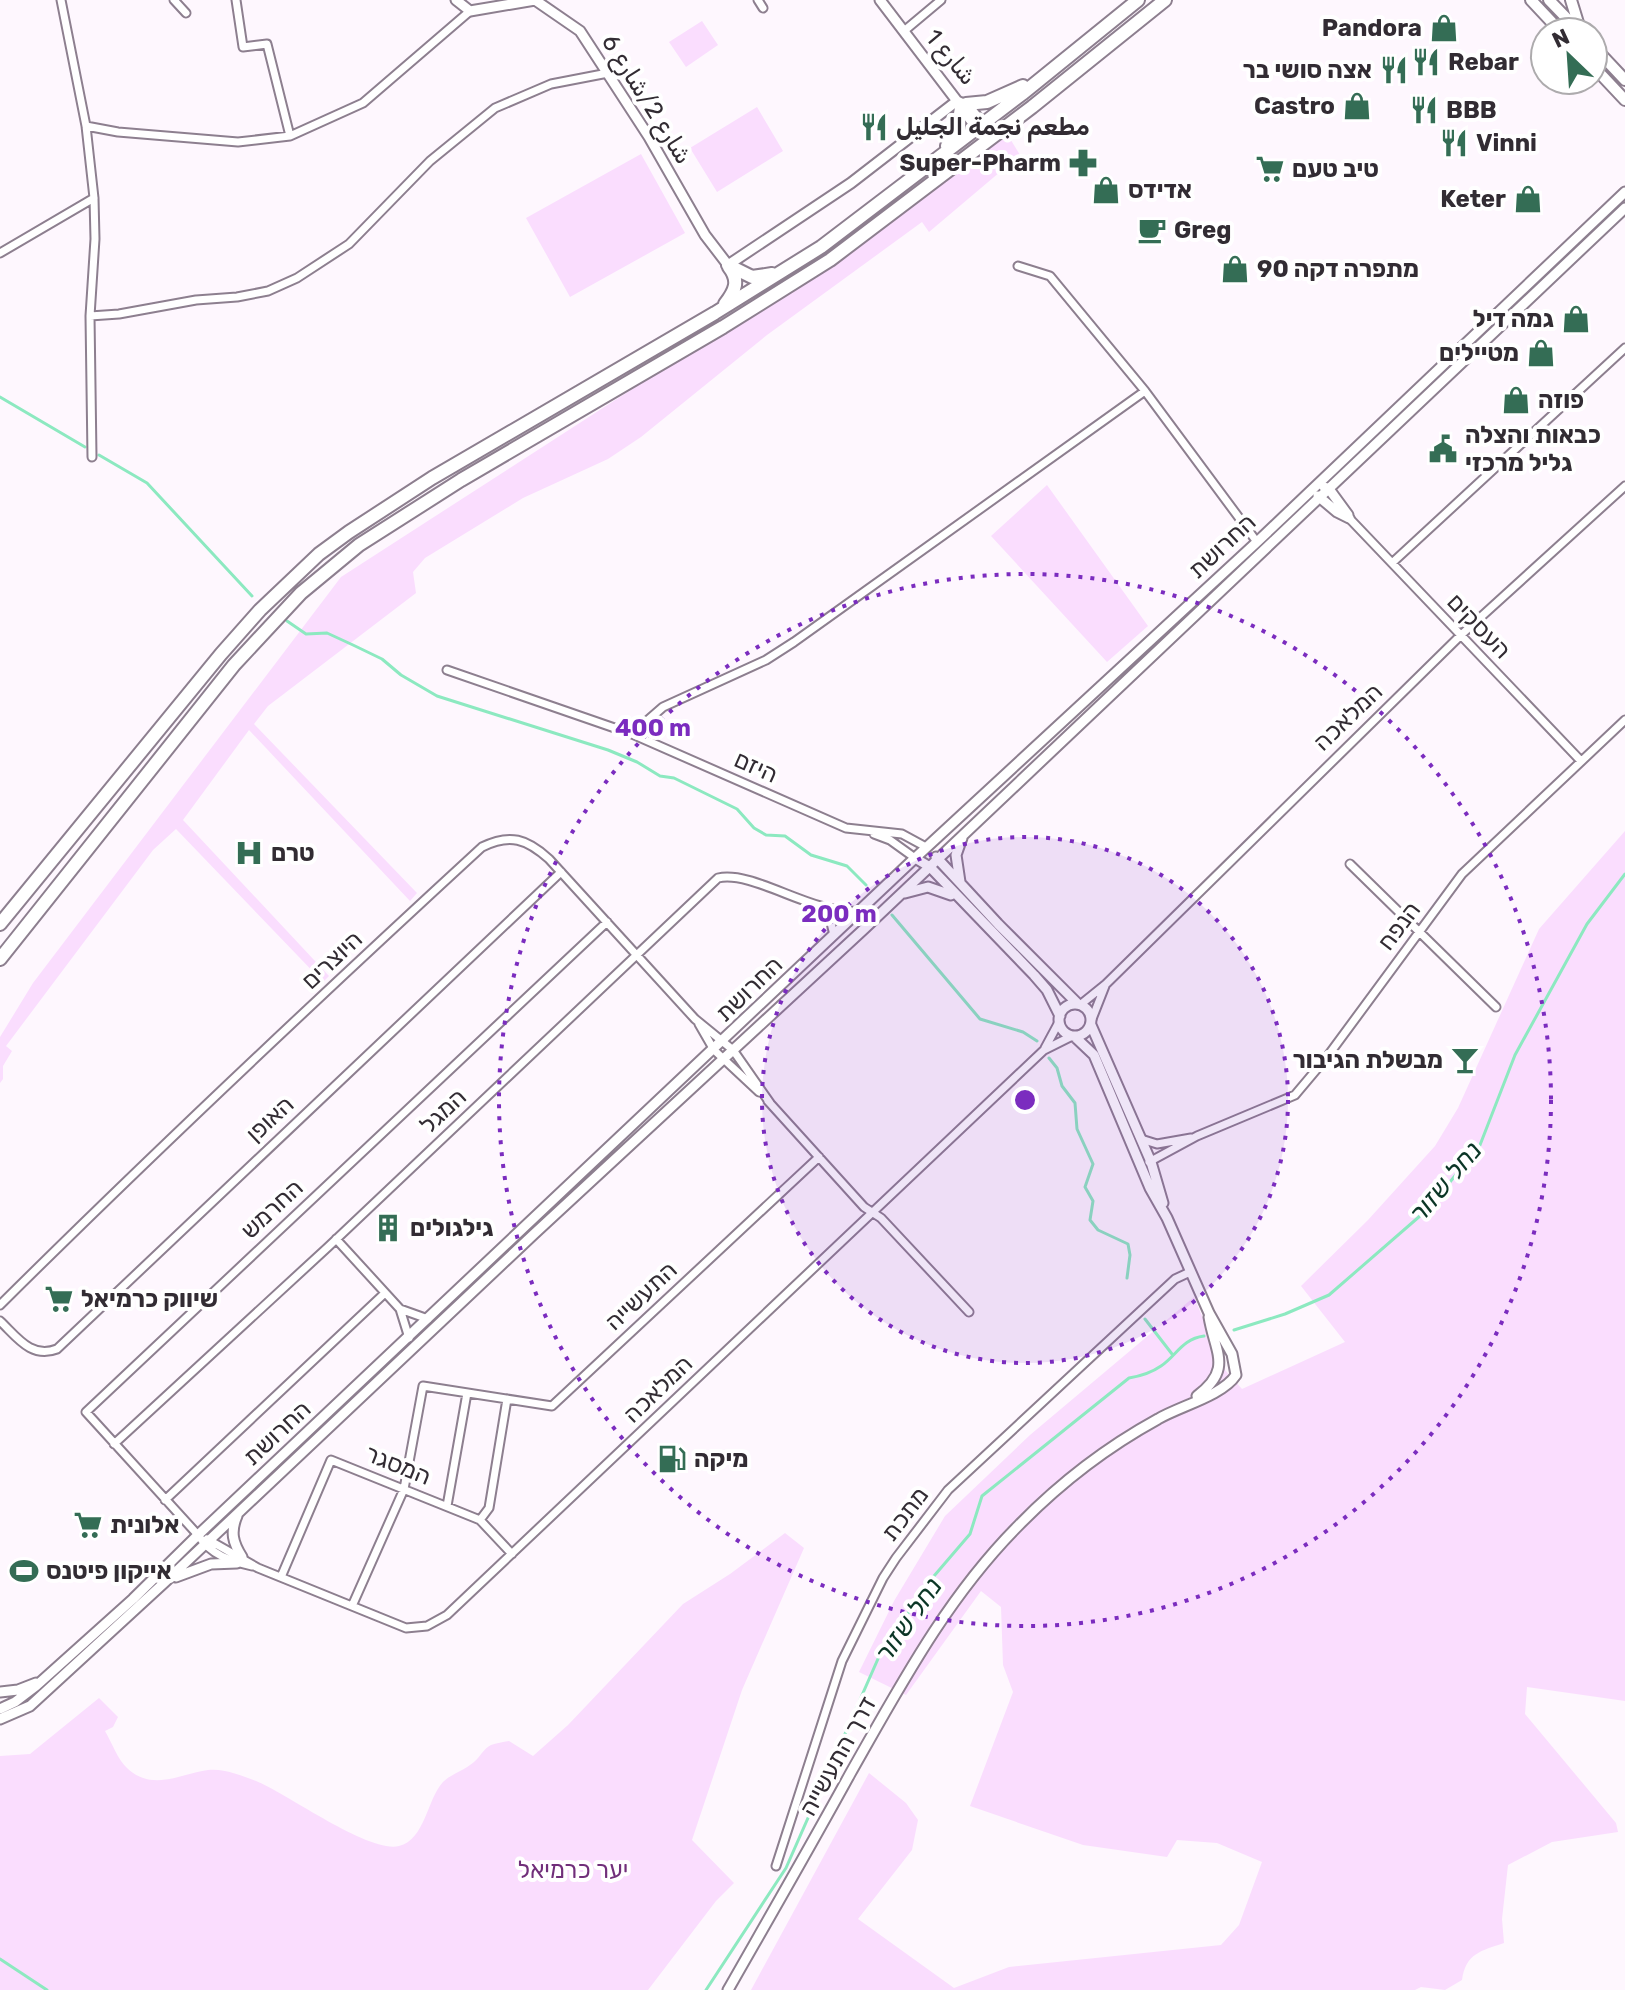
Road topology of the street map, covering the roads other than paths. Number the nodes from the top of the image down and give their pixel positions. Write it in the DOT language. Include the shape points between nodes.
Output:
graph roads {
  1 [pos="61,0"];
  2 [pos="174,0"];
  3 [pos="236,0"];
  4 [pos="456,0"];
  5 [pos="536,0"];
  6 [pos="758,0"];
  7 [pos="880,0"];
  8 [pos="941,0"];
  9 [pos="1138,0"];
  10 [pos="1165,0"];
  11 [pos="1531,0"];
  12 [pos="1549,0"];
  13 [pos="763,8"];
  14 [pos="470,11"];
  15 [pos="186,13"];
  16 [pos="1546,16"];
  17 [pos="1564,16"];
  18 [pos="904,31"];
  19 [pos="1609,63"];
  20 [pos="608,73"];
  21 [pos="1044,76"];
  22 [pos="1625,80"];
  23 [pos="1609,83"];
  24 [pos="1625,100"];
  25 [pos="961,104"];
  26 [pos="86,126"];
  27 [pos="979,126"];
  28 [pos="290,136"];
  29 [pos="988,140"];
  30 [pos="938,158"];
  31 [pos="1625,192"];
  32 [pos="94,198"];
  33 [pos="1625,208"];
  34 [pos="0,253"];
  35 [pos="728,265"];
  36 [pos="1018,266"];
  37 [pos="783,271"];
  38 [pos="722,308"];
  39 [pos="90,316"];
  40 [pos="1625,348"];
  41 [pos="1145,391"];
  42 [pos="92,457"];
  43 [pos="1317,484"];
  44 [pos="1625,486"];
  45 [pos="1329,489"];
  46 [pos="1319,498"];
  47 [pos="1349,518"];
  48 [pos="1257,542"];
  49 [pos="1392,563"];
  50 [pos="1461,635"];
  51 [pos="447,670"];
  52 [pos="1625,720"];
  53 [pos="632,734"];
  54 [pos="1581,761"];
  55 [pos="868,832"];
  56 [pos="962,836"];
  57 [pos="926,847"];
  58 [pos="915,858"];
  59 [pos="938,859"];
  60 [pos="1350,864"];
  61 [pos="930,867"];
  62 [pos="561,872"];
  63 [pos="961,885"];
  64 [pos="898,896"];
  65 [pos="961,902"];
  66 [pos="819,907"];
  67 [pos="860,911"];
  68 [pos="607,922"];
  69 [pos="0,924"];
  70 [pos="998,924"];
  71 [pos="987,928"];
  72 [pos="1420,932"];
  73 [pos="834,935"];
  74 [pos="638,955"];
  75 [pos="0,959"];
  76 [pos="1106,984"];
  77 [pos="1079,1004"];
  78 [pos="1496,1007"];
  79 [pos="695,1019"];
  80 [pos="1060,1019"];
  81 [pos="1092,1022"];
  82 [pos="1074,1036"];
  83 [pos="723,1041"];
  84 [pos="714,1050"];
  85 [pos="733,1050"];
  86 [pos="1044,1050"];
  87 [pos="723,1059"];
  88 [pos="770,1103"];
  89 [pos="1197,1136"];
  90 [pos="1140,1139"];
  91 [pos="819,1157"];
  92 [pos="1146,1162"];
  93 [pos="871,1212"];
  94 [pos="336,1239"];
  95 [pos="1190,1272"];
  96 [pos="385,1293"];
  97 [pos="0,1305"];
  98 [pos="400,1309"];
  99 [pos="969,1312"];
  100 [pos="1209,1313"];
  101 [pos="428,1319"];
  102 [pos="0,1321"];
  103 [pos="409,1338"];
  104 [pos="467,1393"];
  105 [pos="507,1399"];
  106 [pos="1184,1405"];
  107 [pos="114,1444"];
  108 [pos="404,1489"];
  109 [pos="165,1500"];
  110 [pos="447,1506"];
  111 [pos="241,1510"];
  112 [pos="480,1520"];
  113 [pos="198,1535"];
  114 [pos="207,1542"];
  115 [pos="512,1554"];
  116 [pos="240,1560"];
  117 [pos="281,1577"];
  118 [pos="165,1582"];
  119 [pos="352,1606"];
  120 [pos="43,1680"];
  121 [pos="0,1692"];
  122 [pos="0,1709"];
  123 [pos="0,1719"];
  124 [pos="776,1866"];
  125 [pos="728,1990"];
  1 -- 26 [label="street"];
  2 -- 15 [label="street"];
  3 -- 28 [label="street" via="243,47 267,44"];
  4 -- 14 [label="street"];
  5 -- 14 [label="street, شارع 2/شارع 6"];
  5 -- 20 [label="street, شارع 2/شارع 6" via="580,31"];
  6 -- 13 [label="street"];
  7 -- 18 [label="street, شارع 1"];
  8 -- 18 [label="street"];
  9 -- 21 [label="highway"];
  10 -- 29 [label="highway"];
  11 -- 16 [label="main road"];
  12 -- 17 [label="main road"];
  14 -- 28 [label="street" via="363,103"];
  18 -- 25 [label="street, شارع 1"];
  19 -- 22 [label="main road"];
  20 -- 35 [label="street, شارع 2/شارع 6"];
  20 -- 39 [label="street" via="551,84 488,113 430,161 349,244 297,278 237,297"];
  21 -- 25 [label="highway" via="1000,97"];
  21 -- 27 [label="highway"];
  23 -- 24 [label="main road"];
  25 -- 27 [label="street, شارع 1"];
  25 -- 30 [label="highway" via="954,134"];
  25 -- 35 [label="street"];
  26 -- 28 [label="street" via="238,142"];
  26 -- 32 [label="street"];
  27 -- 29 [label="street, شارع 1"];
  27 -- 30 [label="highway"];
  29 -- 75 [label="highway" via="803,278 461,480 330,567 234,665"];
  30 -- 37 [label="highway"];
  31 -- 43 [label="street, החרושת"];
  32 -- 34 [label="street"];
  32 -- 39 [label="street"];
  33 -- 45 [label="street, החרושת"];
  35 -- 37 [label="highway" via="752,277"];
  35 -- 38 [label="highway" via="736,286"];
  36 -- 41 [label="street" via="1050,276"];
  37 -- 38 [label="highway"];
  38 -- 69 [label="highway" via="432,478 319,554 221,654"];
  39 -- 42 [label="street"];
  40 -- 49 [label="street"];
  41 -- 48 [label="street"];
  41 -- 53 [label="street" via="794,642 663,707"];
  43 -- 45 [label="street"];
  43 -- 46 [label="street"];
  43 -- 48 [label="street, החרושת"];
  44 -- 50 [label="street, המלאכה"];
  45 -- 46 [label="street, החרושת"];
  45 -- 47 [label="street"];
  46 -- 47 [label="street"];
  46 -- 56 [label="street, החרושת"];
  47 -- 49 [label="street, העסקים"];
  48 -- 57 [label="street, החרושת"];
  49 -- 50 [label="street, העסקים"];
  50 -- 54 [label="street, העסקים"];
  50 -- 76 [label="street, המלאכה"];
  51 -- 53 [label="street, היזם"];
  52 -- 54 [label="street, הנפח"];
  53 -- 55 [label="street, היזם" via="846,828"];
  54 -- 72 [label="street, הנפח" via="1462,874"];
  55 -- 57 [label="street, היזם" via="902,834"];
  55 -- 58 [label="street, היזם"];
  56 -- 59 [label="street, החרושת"];
  56 -- 63 [label="street" via="956,861"];
  57 -- 58 [label="street, החרושת"];
  57 -- 59 [label="street, היזם"];
  58 -- 61 [label="street, היזם"];
  58 -- 67 [label="street, החרושת"];
  59 -- 61 [label="street, החרושת"];
  59 -- 63 [label="street, היזם"];
  60 -- 72 [label="street"];
  61 -- 64 [label="street, החרושת"];
  61 -- 65 [label="street, היזם"];
  62 -- 68 [label="street, היוצרים"];
  62 -- 97 [label="street, היוצרים" via="527,841 505,839 482,847"];
  62 -- 102 [label="street, האופן" via="57,1349 31,1351"];
  63 -- 70 [label="street, היזם"];
  64 -- 65 [label="street" via="928,887"];
  64 -- 85 [label="street, החרושת"];
  65 -- 71 [label="street, היזם"];
  66 -- 67 [label="street, המגל"];
  66 -- 73 [label="street"];
  66 -- 74 [label="street, המגל" via="723,876"];
  67 -- 73 [label="street, החרושת"];
  68 -- 74 [label="street, היוצרים"];
  68 -- 107 [label="street, החרמש" via="86,1412"];
  70 -- 71 [label="street"];
  70 -- 77 [label="street, היזם"];
  71 -- 80 [label="street, היזם" via="1047,990"];
  72 -- 78 [label="street"];
  72 -- 89 [label="street, הנפח" via="1295,1095"];
  73 -- 83 [label="street, החרושת"];
  74 -- 79 [label="street, היוצרים"];
  74 -- 94 [label="street, המגל"];
  76 -- 77 [label="street, המלאכה"];
  76 -- 81 [label="street, המלאכה"];
  77 -- 80 [label="street, המלאכה" via="1067,1006"];
  77 -- 81 [label="street"];
  79 -- 83 [label="street, היוצרים"];
  79 -- 84 [label="street, היוצרים"];
  80 -- 82 [label="street" via="1065,1033"];
  80 -- 86 [label="street, המלאכה"];
  81 -- 82 [label="street, המלאכה" via="1085,1033"];
  81 -- 90 [label="street"];
  82 -- 86 [label="street, המלאכה"];
  82 -- 92 [label="street" via="1094,1055"];
  83 -- 84 [label="street, החרושת"];
  83 -- 85 [label="street, היוצרים"];
  84 -- 87 [label="street, היוצרים"];
  84 -- 101 [label="street, החרושת"];
  85 -- 87 [label="street, החרושת"];
  85 -- 88 [label="street, היוצרים"];
  86 -- 93 [label="street, המלאכה"];
  87 -- 88 [label="street, היוצרים"];
  87 -- 111 [label="street, החרושת"];
  88 -- 91 [label="street"];
  89 -- 90 [label="street, הנפח" via="1157,1144"];
  89 -- 92 [label="street, הנפח"];
  90 -- 92 [label="street"];
  91 -- 93 [label="street"];
  91 -- 105 [label="street, התעשייה" via="552,1406"];
  92 -- 95 [label="street"];
  93 -- 99 [label="street"];
  93 -- 115 [label="street, המלאכה"];
  94 -- 96 [label="street"];
  94 -- 107 [label="street, המגל"];
  95 -- 100 [label="street, דרך התעשייה"];
  95 -- 124 [label="street, מתכת" via="1175,1279 948,1490 896,1558 842,1661"];
  96 -- 98 [label="street"];
  96 -- 109 [label="street"];
  98 -- 101 [label="street"];
  98 -- 103 [label="street"];
  100 -- 106 [label="street, דרך התעשייה" via="1218,1373 1212,1385"];
  100 -- 106 [label="street, דרך התעשייה" via="1232,1354 1236,1375 1224,1388"];
  101 -- 103 [label="street, החרושת"];
  103 -- 113 [label="street, החרושת"];
  104 -- 105 [label="street, התעשייה"];
  104 -- 108 [label="street, התעשייה" via="423,1386"];
  104 -- 110 [label="street"];
  105 -- 112 [label="street" via="489,1508"];
  106 -- 125 [label="street, דרך התעשייה" via="1115,1445 1050,1494 990,1555 902,1682"];
  107 -- 109 [label="street, החרמש"];
  108 -- 110 [label="street, המסגר"];
  108 -- 117 [label="street, המסגר" via="331,1460"];
  108 -- 119 [label="street"];
  109 -- 113 [label="street, החרמש"];
  110 -- 112 [label="street, המסגר"];
  111 -- 114 [label="street, החרושת"];
  111 -- 116 [label="street" via="232,1532"];
  112 -- 115 [label="street, המסגר"];
  113 -- 114 [label="street"];
  113 -- 120 [label="street, החרושת"];
  114 -- 116 [label="street, המלאכה" via="214,1553"];
  114 -- 118 [label="street, החרושת"];
  115 -- 119 [label="street, המלאכה" via="447,1615 427,1626 406,1628"];
  116 -- 117 [label="street, המלאכה"];
  116 -- 118 [label="street" via="211,1564"];
  117 -- 119 [label="street, המלאכה"];
  118 -- 123 [label="street, החרושת" via="38,1700"];
  120 -- 121 [label="street"];
  120 -- 122 [label="street, החרושת"];
}
